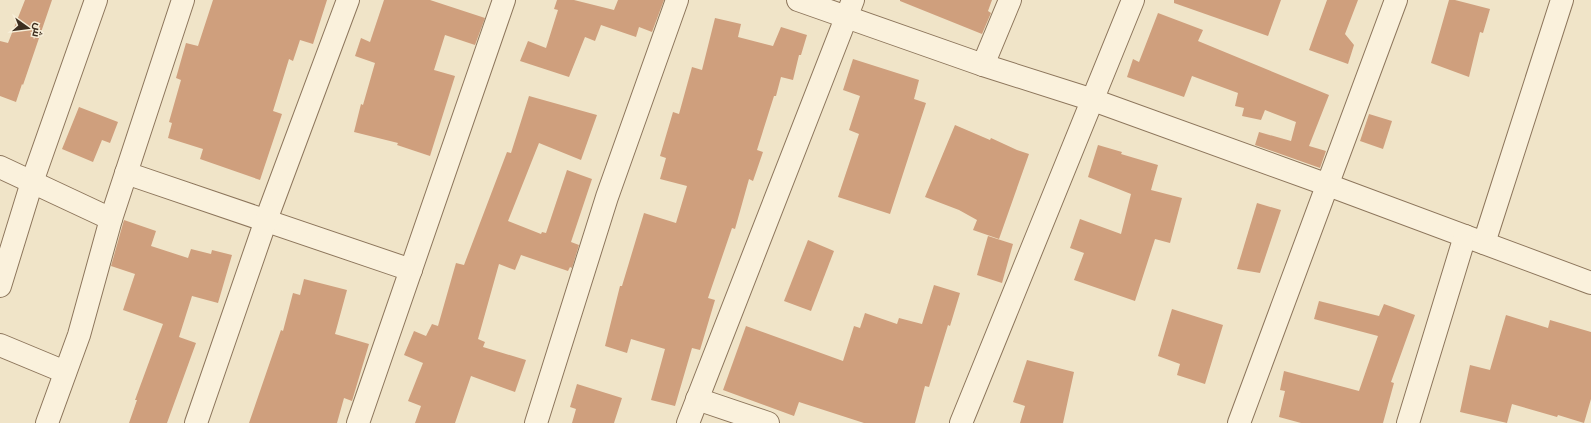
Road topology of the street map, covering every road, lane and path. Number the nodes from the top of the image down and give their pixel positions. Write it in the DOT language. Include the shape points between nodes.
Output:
graph roads {
  1 [pos="96,0"];
  2 [pos="183,0"];
  3 [pos="348,0"];
  4 [pos="504,0"];
  5 [pos="677,0"];
  6 [pos="798,0"];
  7 [pos="1010,0"];
  8 [pos="1133,0"];
  9 [pos="1396,0"];
  10 [pos="1562,0"];
  11 [pos="850,9"];
  12 [pos="983,65"];
  13 [pos="1093,100"];
  14 [pos="0,167"];
  15 [pos="126,172"];
  16 [pos="32,182"];
  17 [pos="1328,185"];
  18 [pos="111,219"];
  19 [pos="266,220"];
  20 [pos="1474,240"];
  21 [pos="411,270"];
  22 [pos="1591,283"];
  23 [pos="0,286"];
  24 [pos="0,345"];
  25 [pos="65,372"];
  26 [pos="697,399"];
  27 [pos="46,423"];
  28 [pos="196,423"];
  29 [pos="358,423"];
  30 [pos="536,423"];
  31 [pos="688,423"];
  32 [pos="768,423"];
  33 [pos="960,423"];
  34 [pos="1238,423"];
  35 [pos="1408,423"];
  1 -- 16 [label="street"];
  2 -- 15 [label="street"];
  3 -- 19 [label="street"];
  4 -- 21 [label="street"];
  5 -- 30 [label="street" via="607,197"];
  6 -- 11 [label="street"];
  7 -- 12 [label="street"];
  8 -- 13 [label="street"];
  9 -- 17 [label="street"];
  10 -- 20 [label="street"];
  11 -- 12 [label="street"];
  11 -- 26 [label="street"];
  12 -- 13 [label="street"];
  13 -- 17 [label="street"];
  13 -- 33 [label="street"];
  14 -- 16 [label="street"];
  15 -- 18 [label="street"];
  15 -- 19 [label="street"];
  16 -- 18 [label="street"];
  16 -- 23 [label="street"];
  17 -- 20 [label="street"];
  17 -- 34 [label="street"];
  18 -- 25 [label="street" via="79,335"];
  19 -- 21 [label="street"];
  19 -- 28 [label="street"];
  20 -- 22 [label="street"];
  20 -- 35 [label="street"];
  21 -- 29 [label="street"];
  24 -- 25 [label="street"];
  25 -- 27 [label="street"];
  26 -- 31 [label="street"];
  26 -- 32 [label="street"];
}
